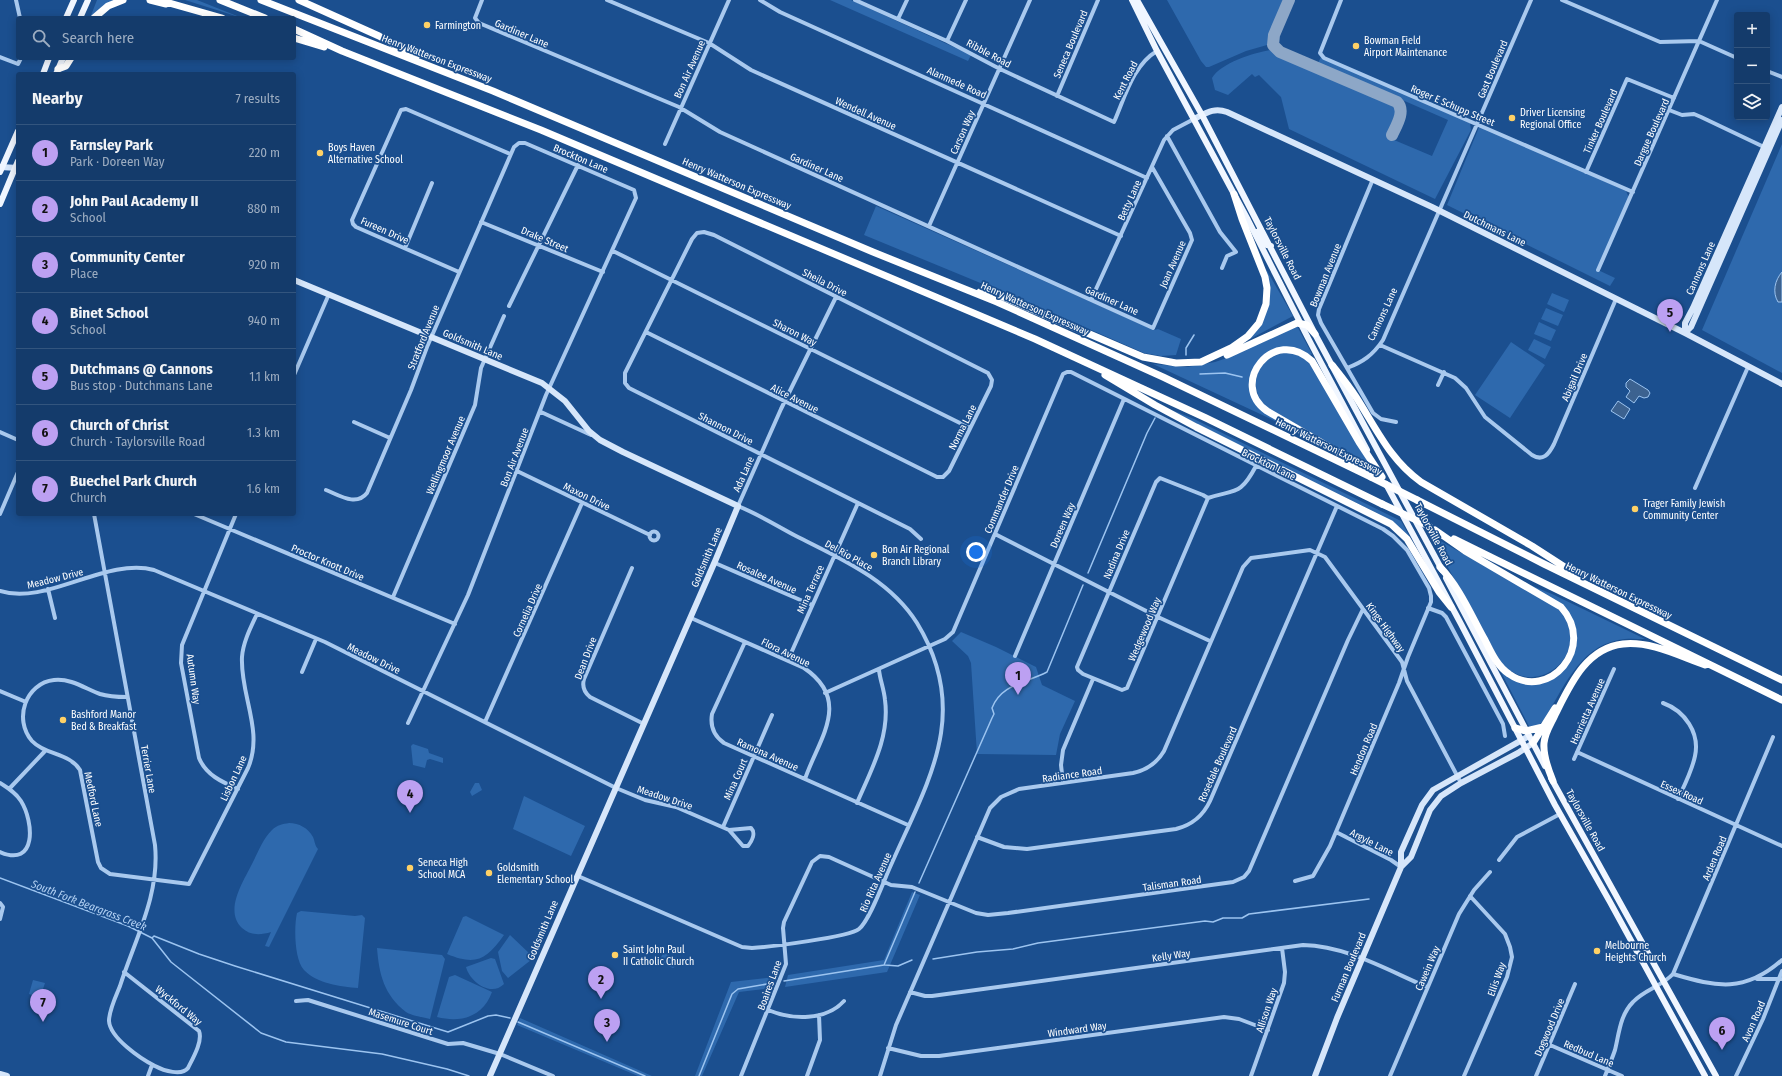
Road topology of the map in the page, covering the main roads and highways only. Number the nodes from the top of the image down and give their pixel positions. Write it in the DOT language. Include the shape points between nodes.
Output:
graph roads {
  1 [pos="74,0"];
  2 [pos="88,0"];
  3 [pos="123,0"];
  4 [pos="150,0"];
  5 [pos="220,0"];
  6 [pos="261,0"];
  7 [pos="299,0"];
  8 [pos="1132,0"];
  9 [pos="1137,0"];
  10 [pos="167,1"];
  11 [pos="67,16"];
  12 [pos="81,16"];
  13 [pos="96,16"];
  14 [pos="216,16"];
  15 [pos="260,16"];
  16 [pos="296,31"];
  17 [pos="296,39"];
  18 [pos="342,51"];
  19 [pos="49,60"];
  20 [pos="62,60"];
  21 [pos="70,60"];
  22 [pos="440,70"];
  23 [pos="57,71"];
  24 [pos="44,72"];
  25 [pos="16,135"];
  26 [pos="16,167"];
  27 [pos="1,169"];
  28 [pos="1234,194"];
  29 [pos="0,204"];
  30 [pos="1248,220"];
  31 [pos="1271,246"];
  32 [pos="968,290"];
  33 [pos="1300,323"];
  34 [pos="1315,334"];
  35 [pos="1075,357"];
  36 [pos="1209,358"];
  37 [pos="1332,365"];
  38 [pos="1371,477"];
  39 [pos="1382,478"];
  40 [pos="1432,528"];
  41 [pos="1440,567"];
  42 [pos="1609,596"];
  43 [pos="1452,607"];
  44 [pos="1729,674"];
  45 [pos="1782,680"];
  46 [pos="1563,698"];
  47 [pos="1782,700"];
  48 [pos="1543,727"];
  49 [pos="1515,728"];
  50 [pos="1529,736"];
  51 [pos="1553,781"];
  52 [pos="1705,1076"];
  53 [pos="1716,1076"];
  1 -- 11 [label="main road"];
  2 -- 12 [label="main road"];
  3 -- 13 [label="highway" via="108,6"];
  4 -- 10 [label="highway" via="166,4"];
  5 -- 15 [label="highway"];
  6 -- 22 [label="highway, Henry Watterson Expressway"];
  7 -- 22 [label="highway" via="379,36"];
  8 -- 28 [label="main road, Taylorsville Road"];
  9 -- 31 [label="main road, Taylorsville Road" via="1202,115"];
  10 -- 14 [label="highway"];
  16 -- 18 [label="highway"];
  17 -- 18 [label="highway"];
  18 -- 35 [label="highway" via="541,130"];
  19 -- 24 [label="main road"];
  20 -- 23 [label="main road"];
  21 -- 23 [label="highway" via="66,66"];
  22 -- 32 [label="highway, Henry Watterson Expressway"];
  25 -- 27 [label="main road"];
  26 -- 29 [label="main road"];
  28 -- 30 [label="main road, Taylorsville Road"];
  28 -- 36 [label="highway" via="1265,277 1266,304 1259,323 1248,336 1231,348"];
  30 -- 31 [label="main road" via="1265,244"];
  30 -- 33 [label="main road, Taylorsville Road"];
  31 -- 34 [label="main road, Taylorsville Road"];
  32 -- 36 [label="highway" via="998,295 1151,359 1184,363 1201,362"];
  32 -- 38 [label="highway, Henry Watterson Expressway" via="1163,376"];
  33 -- 34 [label="highway"];
  33 -- 36 [label="highway" via="1287,326 1231,353"];
  33 -- 39 [label="main road, Taylorsville Road"];
  34 -- 37 [label="main road, Taylorsville Road"];
  35 -- 40 [label="highway, bridge"];
  35 -- 43 [label="highway" via="1196,427 1385,520 1407,539 1439,592"];
  37 -- 41 [label="main road, Taylorsville Road"];
  37 -- 42 [label="highway" via="1355,395 1389,452 1412,476 1532,546"];
  38 -- 39 [label="highway" via="1355,462 1261,406 1252,383 1264,359 1276,352 1291,350 1306,355 1312,361"];
  38 -- 42 [label="highway, Henry Watterson Expressway, bridge"];
  39 -- 43 [label="main road, Taylorsville Road"];
  40 -- 41 [label="highway" via="1465,551 1561,607 1570,621 1574,636 1572,654 1554,675 1542,679 1524,680 1509,674 1497,662 1451,579"];
  40 -- 44 [label="highway"];
  41 -- 50 [label="main road, Taylorsville Road"];
  42 -- 45 [label="highway, Henry Watterson Expressway"];
  43 -- 49 [label="main road, Taylorsville Road"];
  44 -- 46 [label="highway" via="1648,645 1622,644 1603,650 1588,661"];
  44 -- 47 [label="highway"];
  46 -- 48 [label="highway"];
  46 -- 51 [label="highway" via="1544,740 1546,762"];
  48 -- 50 [label="highway"];
  48 -- 50 [label="highway"];
  49 -- 50 [label="highway"];
  49 -- 52 [label="main road, Taylorsville Road"];
  50 -- 51 [label="main road, Taylorsville Road"];
  51 -- 53 [label="main road, Taylorsville Road"];
}
